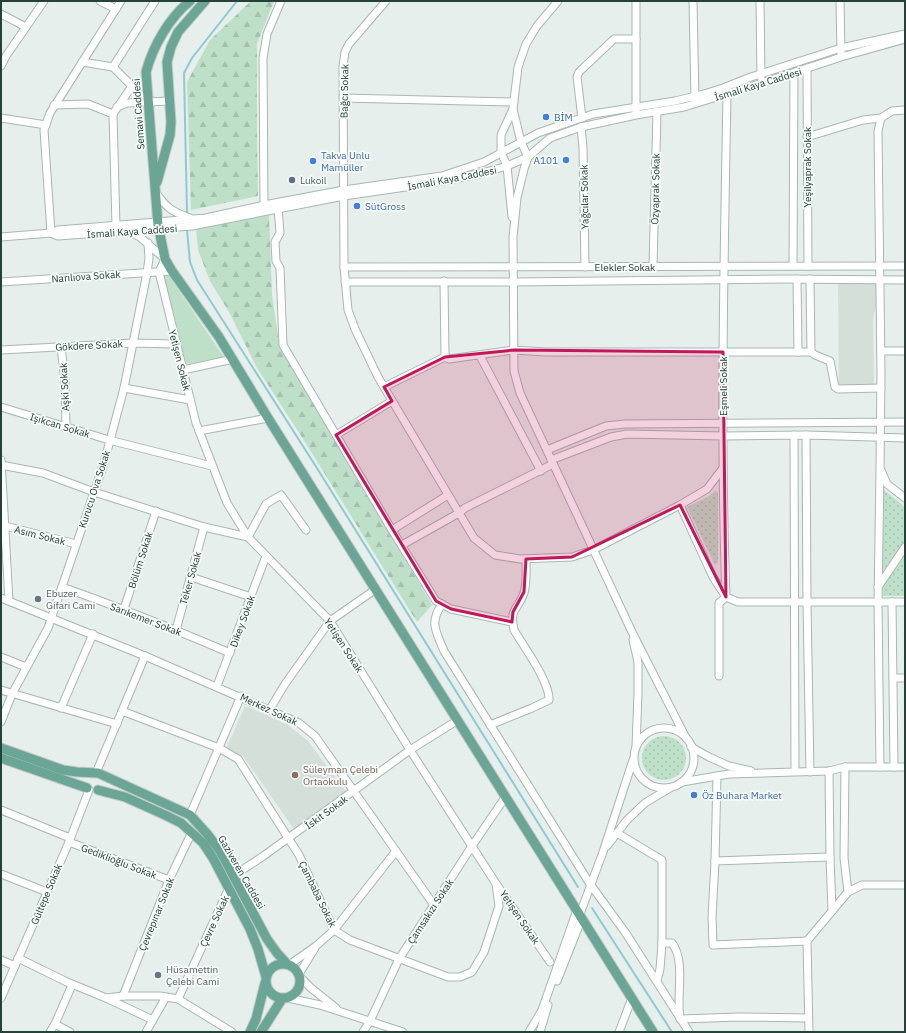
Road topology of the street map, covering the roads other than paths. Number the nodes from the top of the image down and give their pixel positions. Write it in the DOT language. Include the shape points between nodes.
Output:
graph roads {
  1 [pos="44,1"];
  2 [pos="100,1"];
  3 [pos="120,1"];
  4 [pos="154,1"];
  5 [pos="190,1"];
  6 [pos="205,1"];
  7 [pos="281,1"];
  8 [pos="386,1"];
  9 [pos="558,1"];
  10 [pos="636,1"];
  11 [pos="693,1"];
  12 [pos="760,1"];
  13 [pos="840,1"];
  14 [pos="116,8"];
  15 [pos="1,14"];
  16 [pos="26,27"];
  17 [pos="905,34"];
  18 [pos="636,39"];
  19 [pos="905,39"];
  20 [pos="841,48"];
  21 [pos="841,57"];
  22 [pos="82,62"];
  23 [pos="1,66"];
  24 [pos="113,67"];
  25 [pos="807,68"];
  26 [pos="794,73"];
  27 [pos="761,74"];
  28 [pos="761,84"];
  29 [pos="132,86"];
  30 [pos="727,94"];
  31 [pos="343,98"];
  32 [pos="695,100"];
  33 [pos="169,101"];
  34 [pos="148,102"];
  35 [pos="54,106"];
  36 [pos="513,106"];
  37 [pos="117,107"];
  38 [pos="636,107"];
  39 [pos="905,110"];
  40 [pos="657,111"];
  41 [pos="113,114"];
  42 [pos="636,115"];
  43 [pos="1,118"];
  44 [pos="582,118"];
  45 [pos="881,118"];
  46 [pos="46,125"];
  47 [pos="581,127"];
  48 [pos="807,137"];
  49 [pos="521,142"];
  50 [pos="501,152"];
  51 [pos="528,157"];
  52 [pos="507,166"];
  53 [pos="155,191"];
  54 [pos="344,193"];
  55 [pos="264,205"];
  56 [pos="278,208"];
  57 [pos="192,219"];
  58 [pos="158,225"];
  59 [pos="116,226"];
  60 [pos="129,231"];
  61 [pos="51,233"];
  62 [pos="1,236"];
  63 [pos="513,237"];
  64 [pos="148,243"];
  65 [pos="165,259"];
  66 [pos="514,266"];
  67 [pos="724,266"];
  68 [pos="793,266"];
  69 [pos="808,266"];
  70 [pos="880,266"];
  71 [pos="905,266"];
  72 [pos="344,267"];
  73 [pos="584,267"];
  74 [pos="653,267"];
  75 [pos="172,271"];
  76 [pos="159,272"];
  77 [pos="147,273"];
  78 [pos="797,279"];
  79 [pos="810,279"];
  80 [pos="724,280"];
  81 [pos="880,280"];
  82 [pos="905,280"];
  83 [pos="444,281"];
  84 [pos="1,282"];
  85 [pos="345,282"];
  86 [pos="514,282"];
  87 [pos="133,343"];
  88 [pos="176,344"];
  89 [pos="61,347"];
  90 [pos="1,350"];
  91 [pos="514,350"];
  92 [pos="881,351"];
  93 [pos="905,351"];
  94 [pos="722,352"];
  95 [pos="798,352"];
  96 [pos="811,352"];
  97 [pos="480,356"];
  98 [pos="445,357"];
  99 [pos="233,359"];
  100 [pos="183,370"];
  101 [pos="384,387"];
  102 [pos="124,388"];
  103 [pos="881,388"];
  104 [pos="190,400"];
  105 [pos="392,401"];
  106 [pos="1,407"];
  107 [pos="268,418"];
  108 [pos="881,422"];
  109 [pos="905,422"];
  110 [pos="723,423"];
  111 [pos="66,427"];
  112 [pos="199,431"];
  113 [pos="336,435"];
  114 [pos="794,435"];
  115 [pos="806,435"];
  116 [pos="723,436"];
  117 [pos="880,438"];
  118 [pos="905,438"];
  119 [pos="109,440"];
  120 [pos="546,450"];
  121 [pos="1,460"];
  122 [pos="552,462"];
  123 [pos="1,466"];
  124 [pos="212,466"];
  125 [pos="723,468"];
  126 [pos="880,468"];
  127 [pos="541,471"];
  128 [pos="94,492"];
  129 [pos="448,495"];
  130 [pos="905,498"];
  131 [pos="680,505"];
  132 [pos="156,511"];
  133 [pos="459,512"];
  134 [pos="5,526"];
  135 [pos="204,527"];
  136 [pos="306,530"];
  137 [pos="392,530"];
  138 [pos="248,537"];
  139 [pos="76,544"];
  140 [pos="402,545"];
  141 [pos="905,547"];
  142 [pos="593,550"];
  143 [pos="266,556"];
  144 [pos="526,559"];
  145 [pos="191,577"];
  146 [pos="62,587"];
  147 [pos="878,587"];
  148 [pos="376,589"];
  149 [pos="251,597"];
  150 [pos="726,597"];
  151 [pos="1,598"];
  152 [pos="9,601"];
  153 [pos="796,602"];
  154 [pos="806,602"];
  155 [pos="878,602"];
  156 [pos="892,602"];
  157 [pos="905,602"];
  158 [pos="442,604"];
  159 [pos="124,609"];
  160 [pos="52,618"];
  161 [pos="330,621"];
  162 [pos="512,622"];
  163 [pos="176,630"];
  164 [pos="632,632"];
  165 [pos="93,634"];
  166 [pos="230,653"];
  167 [pos="145,656"];
  168 [pos="1,657"];
  169 [pos="26,667"];
  170 [pos="719,676"];
  171 [pos="893,678"];
  172 [pos="905,678"];
  173 [pos="218,686"];
  174 [pos="1,690"];
  175 [pos="12,694"];
  176 [pos="241,696"];
  177 [pos="61,708"];
  178 [pos="270,709"];
  179 [pos="122,711"];
  180 [pos="458,720"];
  181 [pos="1,722"];
  182 [pos="117,724"];
  183 [pos="490,725"];
  184 [pos="686,738"];
  185 [pos="691,747"];
  186 [pos="1,748"];
  187 [pos="219,748"];
  188 [pos="636,749"];
  189 [pos="410,750"];
  190 [pos="1,758"];
  191 [pos="634,758"];
  192 [pos="845,767"];
  193 [pos="880,767"];
  194 [pos="894,767"];
  195 [pos="905,767"];
  196 [pos="796,771"];
  197 [pos="830,771"];
  198 [pos="761,772"];
  199 [pos="810,772"];
  200 [pos="96,773"];
  201 [pos="717,776"];
  202 [pos="682,782"];
  203 [pos="674,786"];
  204 [pos="91,789"];
  205 [pos="354,791"];
  206 [pos="506,796"];
  207 [pos="1,810"];
  208 [pos="190,815"];
  209 [pos="192,832"];
  210 [pos="617,833"];
  211 [pos="288,839"];
  212 [pos="70,840"];
  213 [pos="472,846"];
  214 [pos="396,851"];
  215 [pos="603,852"];
  216 [pos="830,857"];
  217 [pos="715,861"];
  218 [pos="1,874"];
  219 [pos="233,876"];
  220 [pos="170,880"];
  221 [pos="495,882"];
  222 [pos="590,884"];
  223 [pos="905,885"];
  224 [pos="229,888"];
  225 [pos="47,892"];
  226 [pos="848,892"];
  227 [pos="434,905"];
  228 [pos="832,911"];
  229 [pos="580,914"];
  230 [pos="334,930"];
  231 [pos="807,941"];
  232 [pos="662,943"];
  233 [pos="316,946"];
  234 [pos="18,958"];
  235 [pos="399,959"];
  236 [pos="1,960"];
  237 [pos="550,962"];
  238 [pos="288,964"];
  239 [pos="15,966"];
  240 [pos="299,976"];
  241 [pos="266,980"];
  242 [pos="656,981"];
  243 [pos="72,984"];
  244 [pos="123,996"];
  245 [pos="166,997"];
  246 [pos="1,998"];
  247 [pos="106,998"];
  248 [pos="285,998"];
  249 [pos="632,998"];
  250 [pos="178,999"];
  251 [pos="339,1010"];
  252 [pos="808,1018"];
  253 [pos="680,1019"];
  254 [pos="153,1020"];
  255 [pos="370,1021"];
  256 [pos="55,1024"];
  257 [pos="50,1032"];
  258 [pos="70,1032"];
  259 [pos="146,1032"];
  260 [pos="232,1032"];
  261 [pos="250,1032"];
  262 [pos="261,1032"];
  263 [pos="363,1032"];
  264 [pos="403,1032"];
  265 [pos="529,1032"];
  266 [pos="540,1032"];
  267 [pos="619,1032"];
  268 [pos="653,1032"];
  269 [pos="689,1032"];
  270 [pos="809,1032"];
  1 -- 16 [label="street"];
  2 -- 14 [label="street"];
  3 -- 14 [label="street"];
  4 -- 24 [label="street"];
  5 -- 34 [label="main road, Semavi Caddesi" via="163,33 149,61 146,72"];
  6 -- 33 [label="main road, Semavi Caddesi" via="178,32 171,47 167,62"];
  7 -- 55 [label="street" via="267,34 263,58"];
  8 -- 31 [label="street, Bağcı Sokak" via="345,52"];
  9 -- 36 [label="street" via="526,44 518,67"];
  10 -- 18 [label="street"];
  11 -- 32 [label="street"];
  12 -- 27 [label="street"];
  13 -- 20 [label="street"];
  14 -- 22 [label="street"];
  15 -- 16 [label="street"];
  16 -- 23 [label="street"];
  17 -- 20 [label="street"];
  18 -- 38 [label="street"];
  18 -- 44 [label="street" via="614,40 579,72 577,77"];
  19 -- 21 [label="street, İsmali Kaya Caddesi"];
  20 -- 21 [label="street"];
  20 -- 27 [label="street"];
  21 -- 25 [label="street, İsmali Kaya Caddesi"];
  22 -- 24 [label="street"];
  22 -- 35 [label="street"];
  24 -- 29 [label="street"];
  25 -- 26 [label="street, İsmali Kaya Caddesi"];
  25 -- 48 [label="street, Yeşilyaprak Sokak"];
  26 -- 28 [label="street, İsmali Kaya Caddesi"];
  26 -- 68 [label="street, Yeşilyaprak Sokak"];
  27 -- 28 [label="street"];
  27 -- 32 [label="street"];
  28 -- 30 [label="street, İsmali Kaya Caddesi"];
  29 -- 34 [label="street"];
  29 -- 37 [label="street"];
  30 -- 32 [label="street, İsmali Kaya Caddesi"];
  30 -- 67 [label="street, Eşmeli Sokak"];
  31 -- 36 [label="street"];
  31 -- 54 [label="street, Bağcı Sokak"];
  32 -- 38 [label="street, İsmali Kaya Caddesi"];
  32 -- 40 [label="street, İsmali Kaya Caddesi"];
  33 -- 34 [label="street"];
  33 -- 53 [label="main road, Semavi Caddesi" via="170,135"];
  34 -- 37 [label="street" via="127,103"];
  34 -- 53 [label="main road, Semavi Caddesi"];
  35 -- 41 [label="street" via="88,104"];
  35 -- 46 [label="street"];
  36 -- 49 [label="street"];
  36 -- 50 [label="street" via="501,135"];
  37 -- 41 [label="street"];
  38 -- 42 [label="street"];
  38 -- 44 [label="street, İsmali Kaya Caddesi"];
  39 -- 45 [label="street" via="892,111"];
  40 -- 42 [label="street, İsmali Kaya Caddesi"];
  40 -- 74 [label="street, Özyaprak Sokak"];
  41 -- 59 [label="street"];
  42 -- 47 [label="street, İsmali Kaya Caddesi"];
  43 -- 46 [label="street"];
  44 -- 49 [label="street, İsmali Kaya Caddesi" via="538,133"];
  45 -- 48 [label="street" via="864,120"];
  45 -- 70 [label="street" via="878,131"];
  46 -- 61 [label="street" via="44,130"];
  47 -- 51 [label="street, İsmali Kaya Caddesi" via="550,138"];
  47 -- 73 [label="street, Yağcılar Sokak"];
  48 -- 69 [label="street, Yeşilyaprak Sokak"];
  49 -- 50 [label="street, İsmali Kaya Caddesi"];
  49 -- 51 [label="street"];
  50 -- 52 [label="street"];
  50 -- 54 [label="street, İsmali Kaya Caddesi" via="484,162 442,176"];
  51 -- 52 [label="street, İsmali Kaya Caddesi"];
  51 -- 63 [label="street" via="517,198"];
  52 -- 54 [label="street, İsmali Kaya Caddesi" via="426,184"];
  52 -- 63 [label="street"];
  53 -- 57 [label="street" via="166,207"];
  53 -- 58 [label="main road, Semavi Caddesi"];
  54 -- 55 [label="street, İsmali Kaya Caddesi"];
  54 -- 56 [label="street, İsmali Kaya Caddesi"];
  54 -- 72 [label="street, Bağcı Sokak"];
  55 -- 57 [label="street, İsmali Kaya Caddesi"];
  56 -- 58 [label="street, İsmali Kaya Caddesi" via="192,226"];
  56 -- 113 [label="street" via="280,234 275,242 275,255 280,268 283,345"];
  57 -- 58 [label="street, İsmali Kaya Caddesi"];
  58 -- 59 [label="street, İsmali Kaya Caddesi"];
  58 -- 60 [label="street, İsmali Kaya Caddesi"];
  58 -- 65 [label="main road, Semavi Caddesi"];
  59 -- 61 [label="street, İsmali Kaya Caddesi" via="58,230"];
  60 -- 61 [label="street, İsmali Kaya Caddesi" via="58,236"];
  60 -- 64 [label="street"];
  61 -- 62 [label="street, İsmali Kaya Caddesi"];
  63 -- 66 [label="street"];
  64 -- 65 [label="street"];
  64 -- 77 [label="street, Kurucu Ova Sokak"];
  65 -- 75 [label="main road, Semavi Caddesi"];
  65 -- 76 [label="street"];
  66 -- 72 [label="street, Elekler Sokak"];
  66 -- 73 [label="street, Elekler Sokak"];
  66 -- 86 [label="street"];
  67 -- 68 [label="street, Elekler Sokak"];
  67 -- 74 [label="street, Elekler Sokak"];
  67 -- 80 [label="street, Eşmeli Sokak"];
  68 -- 69 [label="street, Elekler Sokak"];
  69 -- 70 [label="street, Elekler Sokak"];
  70 -- 71 [label="street, Elekler Sokak"];
  70 -- 81 [label="street"];
  72 -- 85 [label="street, Bağcı Sokak"];
  73 -- 74 [label="street, Elekler Sokak"];
  75 -- 76 [label="street, Narılıova Sokak"];
  75 -- 99 [label="main road, Semavi Caddesi"];
  76 -- 77 [label="street, Narılıova Sokak"];
  76 -- 88 [label="street, Yetişen Sokak"];
  77 -- 84 [label="street, Narılıova Sokak"];
  77 -- 87 [label="street, Kurucu Ova Sokak"];
  78 -- 79 [label="street, Elekler Sokak"];
  78 -- 80 [label="street, Elekler Sokak"];
  78 -- 95 [label="street"];
  79 -- 81 [label="street, Elekler Sokak"];
  79 -- 96 [label="street"];
  80 -- 86 [label="street, Elekler Sokak"];
  80 -- 94 [label="street, Eşmeli Sokak"];
  81 -- 82 [label="street, Elekler Sokak"];
  81 -- 92 [label="street"];
  83 -- 85 [label="street, Elekler Sokak"];
  83 -- 86 [label="street, Elekler Sokak"];
  83 -- 98 [label="street"];
  85 -- 101 [label="street, Bağcı Sokak" via="348,310 355,329"];
  86 -- 91 [label="street"];
  87 -- 88 [label="street, Gökdere Sokak"];
  87 -- 89 [label="street, Gökdere Sokak"];
  87 -- 102 [label="street, Kurucu Ova Sokak"];
  88 -- 100 [label="street, Yetişen Sokak"];
  89 -- 90 [label="street, Gökdere Sokak"];
  89 -- 111 [label="street, Aşki Sokak"];
  91 -- 94 [label="street"];
  91 -- 97 [label="street"];
  91 -- 120 [label="street" via="514,370 520,393"];
  92 -- 93 [label="street"];
  92 -- 103 [label="street"];
  94 -- 95 [label="street"];
  94 -- 110 [label="street, Eşmeli Sokak"];
  95 -- 96 [label="street"];
  96 -- 103 [label="street" via="830,361 835,387 838,389"];
  97 -- 98 [label="street" via="449,359"];
  97 -- 127 [label="street"];
  98 -- 101 [label="street"];
  99 -- 100 [label="street"];
  99 -- 107 [label="main road, Semavi Caddesi"];
  100 -- 104 [label="street, Yetişen Sokak"];
  101 -- 105 [label="street, Bağcı Sokak"];
  102 -- 104 [label="street"];
  102 -- 119 [label="street, Kurucu Ova Sokak"];
  103 -- 108 [label="street"];
  104 -- 112 [label="street, Yetişen Sokak"];
  105 -- 113 [label="street"];
  105 -- 129 [label="street, Bağcı Sokak"];
  106 -- 111 [label="street, Işıkcan Sokak"];
  107 -- 112 [label="street"];
  107 -- 148 [label="main road, Semavi Caddesi"];
  108 -- 109 [label="street"];
  108 -- 110 [label="street"];
  108 -- 117 [label="street"];
  110 -- 116 [label="street, Eşmeli Sokak"];
  110 -- 120 [label="street" via="606,426"];
  111 -- 119 [label="street, Işıkcan Sokak"];
  112 -- 124 [label="street, Yetişen Sokak"];
  113 -- 137 [label="street"];
  114 -- 115 [label="street"];
  114 -- 116 [label="street"];
  114 -- 153 [label="street"];
  115 -- 117 [label="street"];
  115 -- 154 [label="street"];
  116 -- 122 [label="street" via="627,434 611,437"];
  116 -- 125 [label="street, Eşmeli Sokak"];
  117 -- 118 [label="street"];
  117 -- 126 [label="street"];
  119 -- 124 [label="street, Işıkcan Sokak"];
  119 -- 128 [label="street, Kurucu Ova Sokak"];
  120 -- 122 [label="street"];
  121 -- 123 [label="street"];
  122 -- 127 [label="street"];
  122 -- 142 [label="street"];
  123 -- 128 [label="street" via="43,473"];
  123 -- 134 [label="street"];
  124 -- 138 [label="street, Yetişen Sokak" via="227,503"];
  125 -- 131 [label="street, Bağcı Sokak" via="707,489"];
  125 -- 150 [label="street, Eşmeli Sokak"];
  126 -- 130 [label="street" via="887,484"];
  126 -- 147 [label="street"];
  127 -- 133 [label="street"];
  128 -- 132 [label="street"];
  128 -- 139 [label="street, Kurucu Ova Sokak"];
  129 -- 133 [label="street, Bağcı Sokak"];
  129 -- 137 [label="street"];
  131 -- 142 [label="street, Bağcı Sokak"];
  131 -- 150 [label="street"];
  132 -- 135 [label="street"];
  132 -- 159 [label="street, Bölüm Sokak"];
  133 -- 140 [label="street"];
  133 -- 144 [label="street, Bağcı Sokak" via="474,538 495,555"];
  134 -- 139 [label="street, Asım Sokak"];
  134 -- 152 [label="street"];
  135 -- 138 [label="street"];
  135 -- 145 [label="street, Teker Sokak"];
  136 -- 138 [label="street" via="281,495 266,504"];
  137 -- 140 [label="street"];
  138 -- 143 [label="street, Yetişen Sokak"];
  139 -- 146 [label="street, Kurucu Ova Sokak"];
  140 -- 158 [label="street" via="436,600"];
  141 -- 147 [label="street"];
  142 -- 144 [label="street, Bağcı Sokak" via="572,557"];
  142 -- 164 [label="street"];
  143 -- 149 [label="street, Dikey Sokak"];
  143 -- 161 [label="street, Yetişen Sokak"];
  144 -- 162 [label="street" via="524,592 513,612"];
  145 -- 149 [label="street"];
  145 -- 163 [label="street, Teker Sokak"];
  146 -- 159 [label="street, Sarıkemer Sokak"];
  146 -- 160 [label="street, Kurucu Ova Sokak"];
  147 -- 155 [label="street"];
  148 -- 161 [label="street"];
  148 -- 180 [label="main road, Semavi Caddesi"];
  149 -- 166 [label="street, Dikey Sokak"];
  150 -- 153 [label="street" via="738,602"];
  150 -- 170 [label="street, Eşmeli Sokak" via="719,603"];
  151 -- 152 [label="street, Merkez Sokak"];
  152 -- 160 [label="street, Merkez Sokak"];
  153 -- 154 [label="street"];
  153 -- 196 [label="street"];
  154 -- 155 [label="street"];
  154 -- 199 [label="street"];
  155 -- 156 [label="street"];
  155 -- 193 [label="street"];
  156 -- 157 [label="street"];
  156 -- 171 [label="street"];
  158 -- 162 [label="street" via="451,609"];
  158 -- 183 [label="street" via="435,613 434,622 441,644"];
  159 -- 163 [label="street, Sarıkemer Sokak"];
  160 -- 165 [label="street, Merkez Sokak"];
  160 -- 169 [label="street, Kurucu Ova Sokak"];
  161 -- 178 [label="street"];
  161 -- 189 [label="street, Yetişen Sokak"];
  162 -- 183 [label="street" via="514,630 545,682 549,700"];
  163 -- 166 [label="street, Sarıkemer Sokak"];
  164 -- 184 [label="street"];
  164 -- 188 [label="street" via="638,662"];
  165 -- 167 [label="street, Merkez Sokak"];
  165 -- 177 [label="street"];
  166 -- 173 [label="street, Dikey Sokak"];
  167 -- 173 [label="street, Merkez Sokak"];
  167 -- 179 [label="street"];
  168 -- 169 [label="street"];
  169 -- 175 [label="street, Kurucu Ova Sokak"];
  171 -- 172 [label="street"];
  171 -- 194 [label="street"];
  173 -- 176 [label="street, Merkez Sokak"];
  174 -- 175 [label="street"];
  175 -- 177 [label="street"];
  175 -- 181 [label="street, Kurucu Ova Sokak"];
  176 -- 178 [label="street, Merkez Sokak"];
  176 -- 187 [label="street"];
  177 -- 182 [label="street"];
  178 -- 205 [label="street, Merkez Sokak" via="300,722 315,736"];
  179 -- 182 [label="street"];
  179 -- 187 [label="street, Çambaba Sokak"];
  180 -- 189 [label="street, İskit Sokak"];
  180 -- 206 [label="main road, Semavi Caddesi"];
  182 -- 200 [label="street"];
  183 -- 222 [label="street"];
  184 -- 185 [label="street"];
  184 -- 188 [label="street" via="678,732 658,729 641,739"];
  185 -- 198 [label="street" via="729,766"];
  185 -- 202 [label="street" via="692,766"];
  186 -- 200 [label="main road, Gaziveren Caddesi" via="63,770"];
  187 -- 208 [label="street"];
  187 -- 211 [label="street, Çambaba Sokak" via="238,759"];
  188 -- 191 [label="street"];
  189 -- 205 [label="street, İskit Sokak"];
  189 -- 213 [label="street, Yetişen Sokak"];
  190 -- 204 [label="main road, Gaziveren Caddesi"];
  191 -- 203 [label="street" via="638,773 649,784 664,788"];
  191 -- 215 [label="street"];
  192 -- 193 [label="street"];
  192 -- 197 [label="street"];
  192 -- 226 [label="street" via="844,858"];
  193 -- 194 [label="street"];
  194 -- 195 [label="street"];
  196 -- 198 [label="street"];
  196 -- 199 [label="street"];
  197 -- 199 [label="street"];
  197 -- 216 [label="street"];
  198 -- 201 [label="street"];
  200 -- 204 [label="main road" via="103,783"];
  200 -- 204 [label="main road" via="86,776 84,782"];
  200 -- 208 [label="main road, Gaziveren Caddesi"];
  201 -- 202 [label="street"];
  201 -- 217 [label="street"];
  202 -- 203 [label="street"];
  203 -- 210 [label="street" via="645,803"];
  204 -- 209 [label="main road, Gaziveren Caddesi" via="125,797 165,814"];
  204 -- 212 [label="street, Gültepe Sokak"];
  205 -- 211 [label="street, İskit Sokak"];
  205 -- 214 [label="street, Merkez Sokak"];
  206 -- 213 [label="street, Çamsakızı Sokak"];
  206 -- 229 [label="main road, Semavi Caddesi"];
  207 -- 212 [label="street, Gediklioğlu Sokak"];
  208 -- 219 [label="main road, Gaziveren Caddesi" via="220,850"];
  209 -- 220 [label="street, Çevrepınar Sokak"];
  209 -- 224 [label="main road, Gaziveren Caddesi" via="213,858"];
  210 -- 215 [label="street"];
  210 -- 232 [label="street" via="662,860"];
  211 -- 219 [label="street, İskit Sokak"];
  211 -- 230 [label="street, Çambaba Sokak" via="299,855"];
  212 -- 220 [label="street, Gediklioğlu Sokak"];
  212 -- 225 [label="street, Gültepe Sokak"];
  213 -- 221 [label="street, Yetişen Sokak"];
  213 -- 227 [label="street, Çamsakızı Sokak"];
  214 -- 227 [label="street, Merkez Sokak"];
  214 -- 230 [label="street"];
  215 -- 222 [label="street"];
  216 -- 217 [label="street"];
  216 -- 228 [label="street"];
  217 -- 231 [label="street" via="713,944"];
  218 -- 225 [label="street"];
  219 -- 238 [label="main road, Gaziveren Caddesi" via="267,939"];
  220 -- 244 [label="street, Çevrepınar Sokak"];
  221 -- 235 [label="street, Çambaba Sokak" via="499,906 484,952 472,972 460,977 448,977"];
  221 -- 237 [label="street, Yetişen Sokak"];
  222 -- 229 [label="street"];
  222 -- 242 [label="street"];
  223 -- 226 [label="street" via="862,885"];
  224 -- 241 [label="main road, Gaziveren Caddesi" via="250,929"];
  224 -- 250 [label="street, Çevre Sokak"];
  225 -- 234 [label="street, Gültepe Sokak"];
  226 -- 228 [label="street"];
  227 -- 235 [label="street, Çamsakızı Sokak"];
  228 -- 231 [label="street"];
  229 -- 249 [label="main road, Semavi Caddesi"];
  229 -- 265 [label="street" via="542,1010"];
  229 -- 266 [label="street"];
  230 -- 233 [label="street"];
  230 -- 235 [label="street, Çambaba Sokak" via="350,940"];
  231 -- 252 [label="street"];
  232 -- 242 [label="street" via="660,969"];
  232 -- 253 [label="street" via="672,943 677,950"];
  233 -- 238 [label="street"];
  233 -- 240 [label="street"];
  234 -- 239 [label="street, Gültepe Sokak"];
  234 -- 243 [label="street"];
  235 -- 255 [label="street, Çamsakızı Sokak"];
  236 -- 239 [label="street"];
  238 -- 240 [label="main road" via="294,967"];
  238 -- 241 [label="main road" via="281,963 271,968"];
  239 -- 246 [label="street, Gültepe Sokak"];
  240 -- 248 [label="main road" via="297,992"];
  240 -- 251 [label="street"];
  241 -- 248 [label="main road" via="267,989 271,994"];
  241 -- 261 [label="main road"];
  242 -- 253 [label="street"];
  243 -- 247 [label="street"];
  243 -- 256 [label="street"];
  244 -- 245 [label="street"];
  244 -- 247 [label="street"];
  245 -- 250 [label="street"];
  245 -- 254 [label="street"];
  247 -- 254 [label="street"];
  248 -- 251 [label="street"];
  248 -- 262 [label="main road"];
  249 -- 267 [label="street"];
  249 -- 268 [label="main road, Semavi Caddesi"];
  250 -- 260 [label="street"];
  251 -- 255 [label="street"];
  252 -- 253 [label="street"];
  252 -- 270 [label="street"];
  253 -- 269 [label="street"];
  254 -- 259 [label="street"];
  255 -- 263 [label="street, Çamsakızı Sokak"];
  255 -- 264 [label="street"];
  256 -- 257 [label="street"];
  256 -- 258 [label="street"];
}
